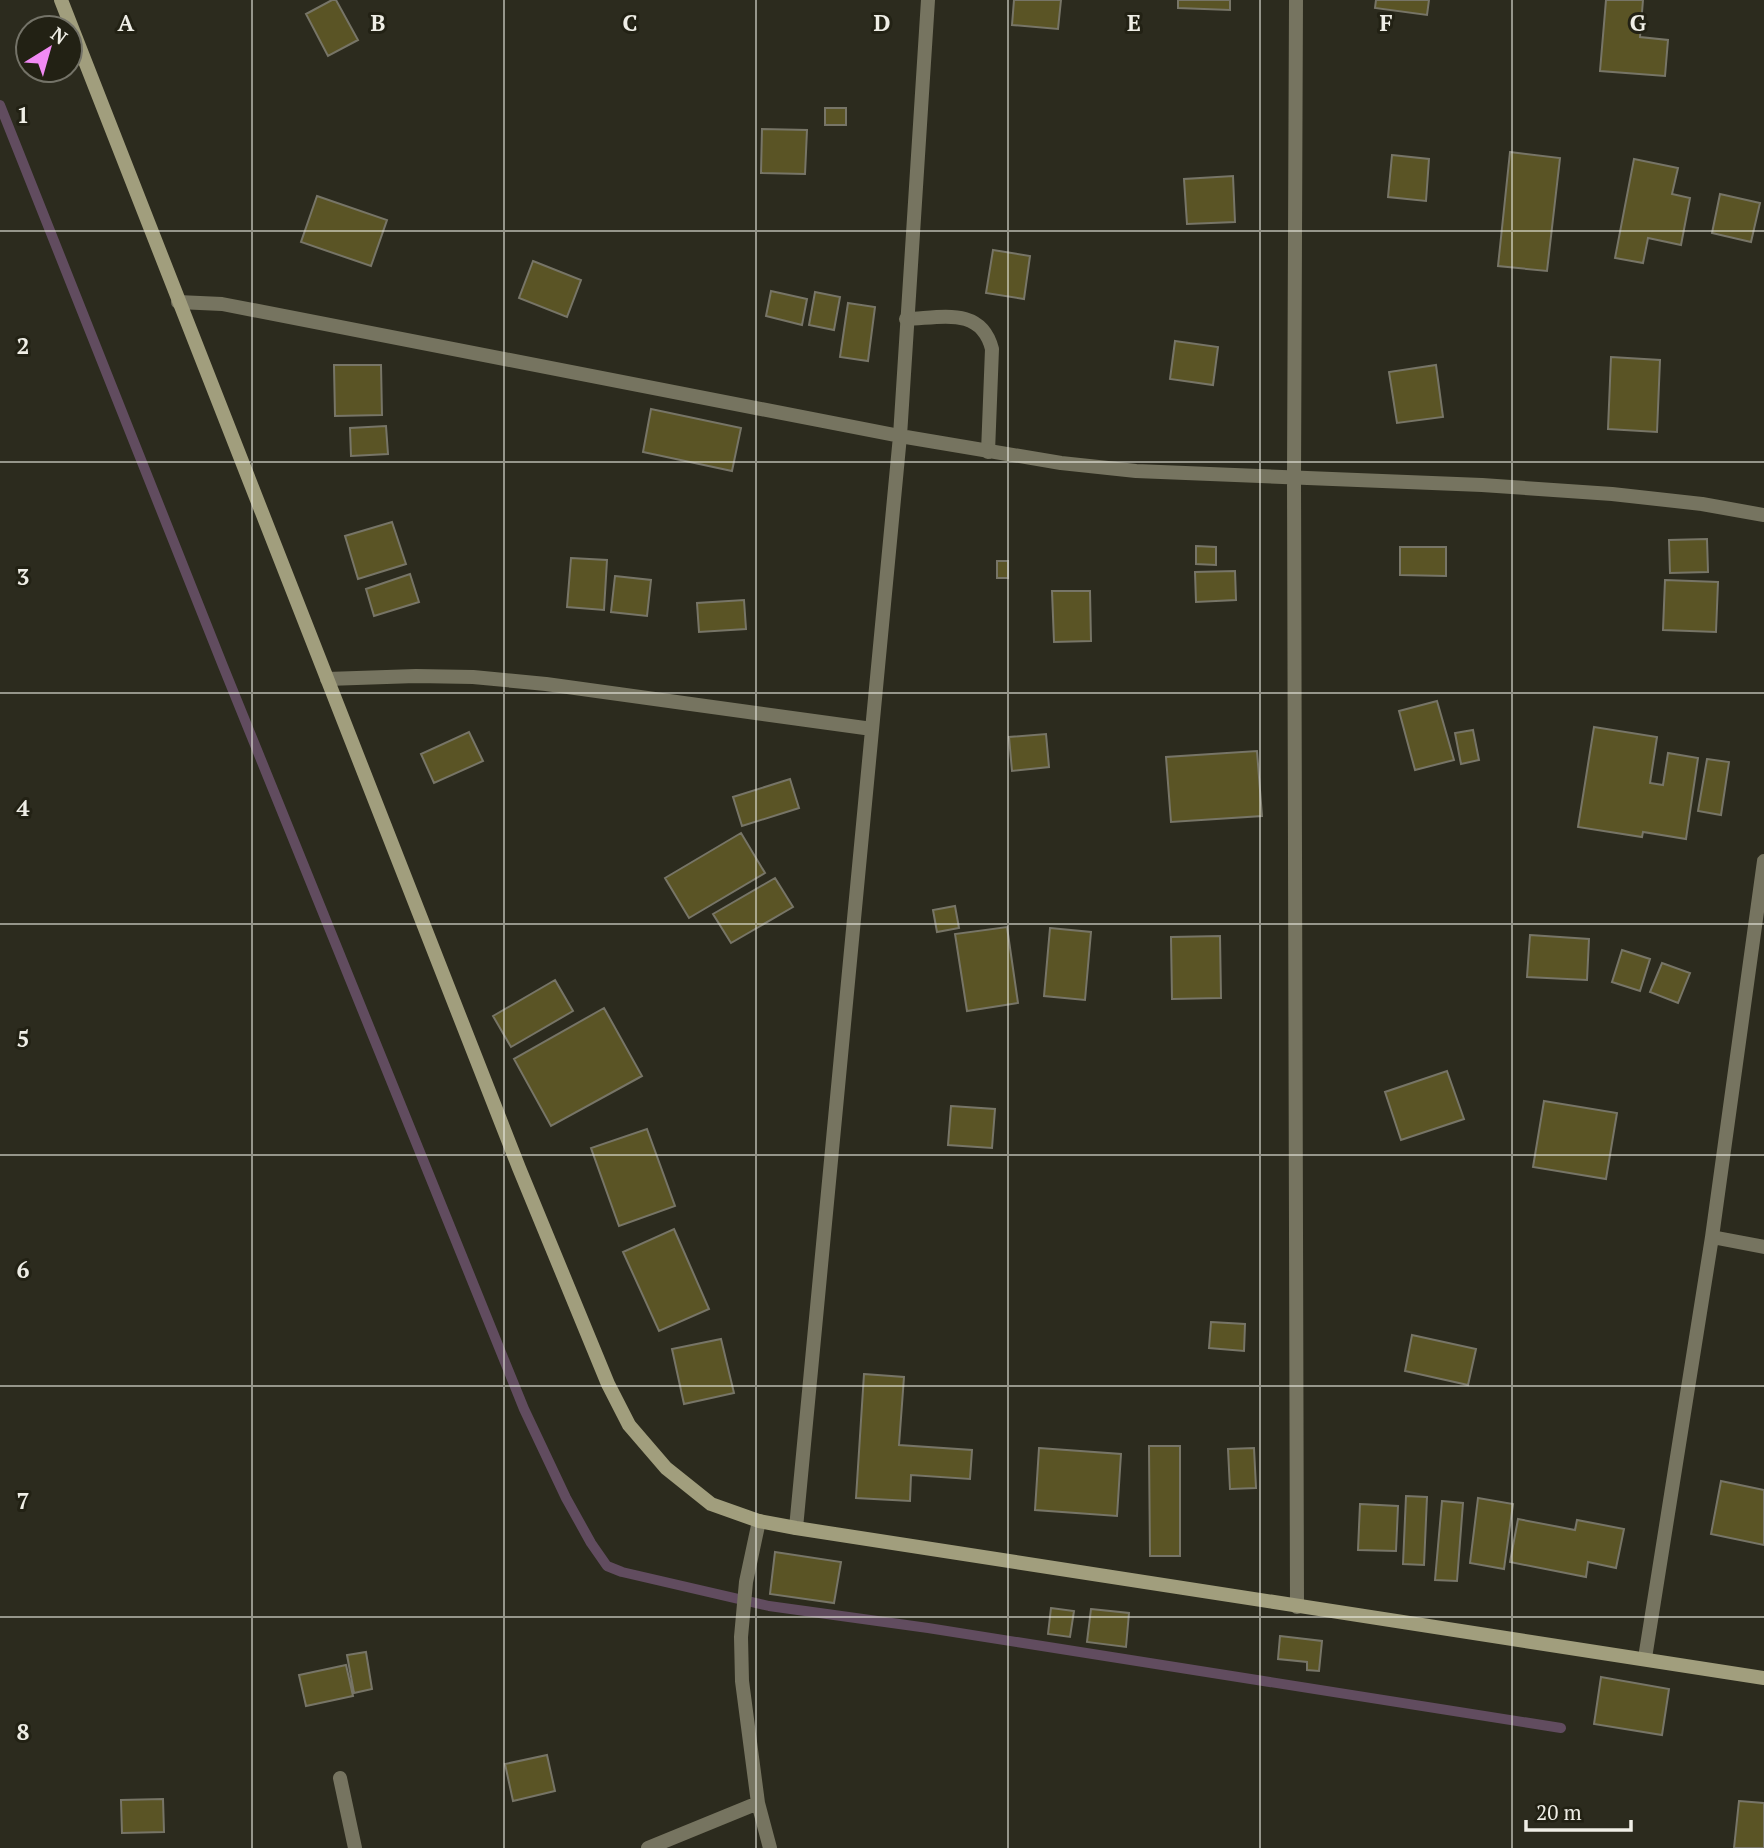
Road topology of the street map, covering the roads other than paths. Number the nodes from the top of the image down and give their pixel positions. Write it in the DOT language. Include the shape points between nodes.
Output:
graph roads {
  1 [pos="61,0"];
  2 [pos="928,0"];
  3 [pos="1296,0"];
  4 [pos="178,302"];
  5 [pos="906,319"];
  6 [pos="900,436"];
  7 [pos="988,452"];
  8 [pos="1294,477"];
  9 [pos="1764,515"];
  10 [pos="327,679"];
  11 [pos="872,729"];
  12 [pos="1764,861"];
  13 [pos="1712,1237"];
  14 [pos="1764,1247"];
  15 [pos="759,1521"];
  16 [pos="796,1528"];
  17 [pos="1297,1607"];
  18 [pos="1645,1658"];
  19 [pos="1764,1678"];
  20 [pos="340,1778"];
  21 [pos="758,1802"];
  22 [pos="355,1848"];
  23 [pos="648,1848"];
  24 [pos="770,1848"];
  1 -- 4 [label="main road"];
  2 -- 5 [label="street"];
  3 -- 8 [label="street"];
  4 -- 6 [label="street" via="222,304"];
  4 -- 10 [label="main road"];
  5 -- 6 [label="street"];
  5 -- 7 [label="street" via="963,317 989,337"];
  6 -- 7 [label="street"];
  6 -- 11 [label="street"];
  7 -- 8 [label="street" via="1136,471"];
  8 -- 9 [label="street" via="1612,494"];
  8 -- 17 [label="street"];
  10 -- 11 [label="street" via="416,676 522,681"];
  10 -- 15 [label="main road" via="519,1168 629,1425 666,1468 711,1504"];
  11 -- 16 [label="street"];
  12 -- 13 [label="street"];
  13 -- 14 [label="street"];
  13 -- 18 [label="street"];
  15 -- 16 [label="main road"];
  15 -- 21 [label="street" via="741,1618 742,1681"];
  16 -- 17 [label="main road"];
  17 -- 18 [label="main road"];
  18 -- 19 [label="main road"];
  20 -- 22 [label="street"];
  21 -- 23 [label="street"];
  21 -- 24 [label="street"];
}
